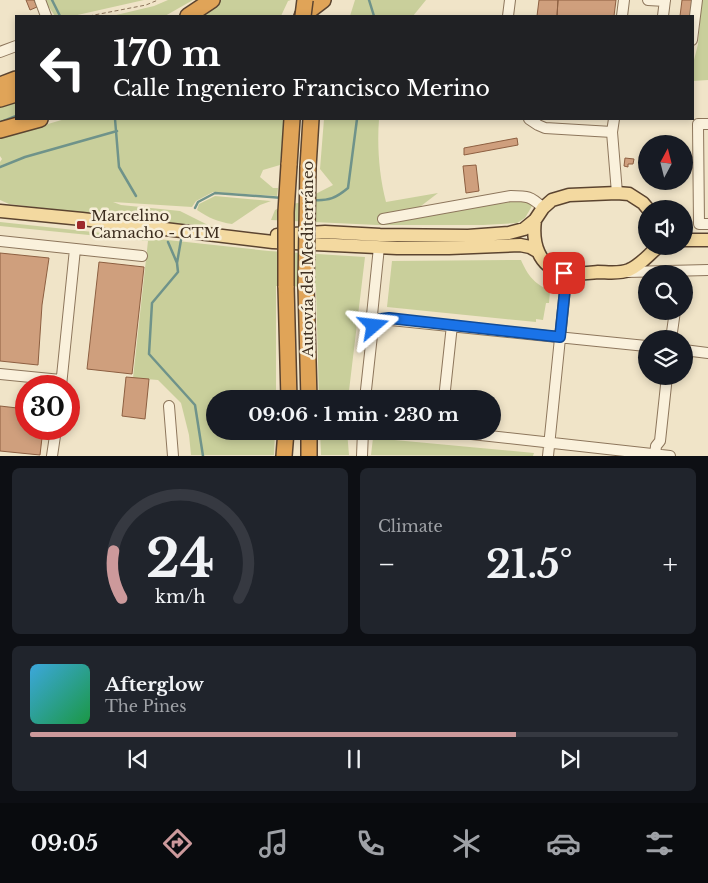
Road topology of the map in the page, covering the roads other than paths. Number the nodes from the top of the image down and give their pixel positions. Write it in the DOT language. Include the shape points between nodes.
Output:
graph roads {
  1 [pos="40,0"];
  2 [pos="212,0"];
  3 [pos="305,0"];
  4 [pos="324,0"];
  5 [pos="510,0"];
  6 [pos="624,0"];
  7 [pos="648,0"];
  8 [pos="697,0"];
  9 [pos="665,1"];
  10 [pos="46,15"];
  11 [pos="190,15"];
  12 [pos="303,15"];
  13 [pos="304,15"];
  14 [pos="322,15"];
  15 [pos="508,15"];
  16 [pos="622,15"];
  17 [pos="663,15"];
  18 [pos="694,24"];
  19 [pos="15,46"];
  20 [pos="0,52"];
  21 [pos="15,73"];
  22 [pos="0,78"];
  23 [pos="15,80"];
  24 [pos="0,85"];
  25 [pos="15,94"];
  26 [pos="0,99"];
  27 [pos="36,120"];
  28 [pos="292,120"];
  29 [pos="312,120"];
  30 [pos="530,120"];
  31 [pos="614,120"];
  32 [pos="708,124"];
  33 [pos="0,130"];
  34 [pos="612,132"];
  35 [pos="703,188"];
  36 [pos="617,193"];
  37 [pos="638,200"];
  38 [pos="0,205"];
  39 [pos="543,208"];
  40 [pos="0,212"];
  41 [pos="14,212"];
  42 [pos="383,219"];
  43 [pos="534,220"];
  44 [pos="708,224"];
  45 [pos="693,240"];
  46 [pos="708,240"];
  47 [pos="0,241"];
  48 [pos="380,241"];
  49 [pos="75,249"];
  50 [pos="537,251"];
  51 [pos="649,255"];
  52 [pos="142,256"];
  53 [pos="708,270"];
  54 [pos="693,271"];
  55 [pos="626,272"];
  56 [pos="638,272"];
  57 [pos="564,273"];
  58 [pos="379,320"];
  59 [pos="452,325"];
  60 [pos="560,337"];
  61 [pos="638,345"];
  62 [pos="693,351"];
  63 [pos="708,353"];
  64 [pos="0,374"];
  65 [pos="62,375"];
  66 [pos="15,376"];
  67 [pos="666,385"];
  68 [pos="288,390"];
  69 [pos="309,390"];
  70 [pos="366,390"];
  71 [pos="445,390"];
  72 [pos="169,406"];
  73 [pos="501,438"];
  74 [pos="54,440"];
  75 [pos="287,440"];
  76 [pos="288,440"];
  77 [pos="309,440"];
  78 [pos="362,440"];
  79 [pos="549,443"];
  80 [pos="655,455"];
  81 [pos="52,456"];
  82 [pos="173,456"];
  83 [pos="284,456"];
  84 [pos="288,456"];
  85 [pos="309,456"];
  86 [pos="362,456"];
  87 [pos="548,456"];
  88 [pos="670,456"];
  1 -- 10 [label="street"];
  2 -- 11 [label="highway"];
  3 -- 12 [label="highway, bridge"];
  4 -- 13 [label="highway"];
  4 -- 14 [label="highway"];
  5 -- 15 [label="street"];
  6 -- 16 [label="street"];
  7 -- 9 [label="street"];
  8 -- 18 [label="street"];
  9 -- 17 [label="street"];
  19 -- 20 [label="street"];
  21 -- 22 [label="highway"];
  23 -- 24 [label="highway"];
  25 -- 26 [label="highway"];
  27 -- 33 [label="highway"];
  28 -- 68 [label="highway, Autovía del Mediterráneo, bridge" via="286,212"];
  29 -- 69 [label="highway, Autovía del Mediterráneo, bridge" via="306,286"];
  30 -- 34 [label="street" via="546,128"];
  31 -- 34 [label="street"];
  32 -- 35 [label="street" via="698,124"];
  34 -- 36 [label="street"];
  35 -- 44 [label="street" via="699,224"];
  36 -- 37 [label="main road" via="629,194"];
  36 -- 39 [label="main road" via="569,195 552,200"];
  38 -- 41 [label="main road"];
  39 -- 42 [label="street" via="534,199 511,196"];
  39 -- 43 [label="main road"];
  40 -- 41 [label="main road"];
  41 -- 48 [label="main road" via="232,236 325,232"];
  43 -- 48 [label="main road" via="524,229 509,233"];
  43 -- 50 [label="main road"];
  45 -- 46 [label="main road"];
  47 -- 49 [label="street"];
  48 -- 50 [label="main road" via="449,248 520,245"];
  48 -- 58 [label="street" via="372,316"];
  49 -- 52 [label="street"];
  49 -- 65 [label="street"];
  50 -- 57 [label="main road" via="552,269"];
  51 -- 55 [label="main road"];
  53 -- 54 [label="street"];
  55 -- 56 [label="street"];
  55 -- 57 [label="main road"];
  57 -- 60 [label="street"];
  58 -- 59 [label="street"];
  58 -- 70 [label="street" via="372,332"];
  59 -- 60 [label="street"];
  59 -- 71 [label="street"];
  60 -- 61 [label="street"];
  60 -- 79 [label="street"];
  62 -- 63 [label="street"];
  64 -- 66 [label="street"];
  67 -- 80 [label="street" via="660,441"];
  72 -- 82 [label="street"];
  73 -- 79 [label="street"];
  74 -- 81 [label="street"];
  75 -- 83 [label="highway"];
  76 -- 84 [label="highway"];
  77 -- 85 [label="highway"];
  78 -- 86 [label="street"];
  79 -- 80 [label="street"];
  79 -- 87 [label="street"];
  80 -- 88 [label="street"];
}
